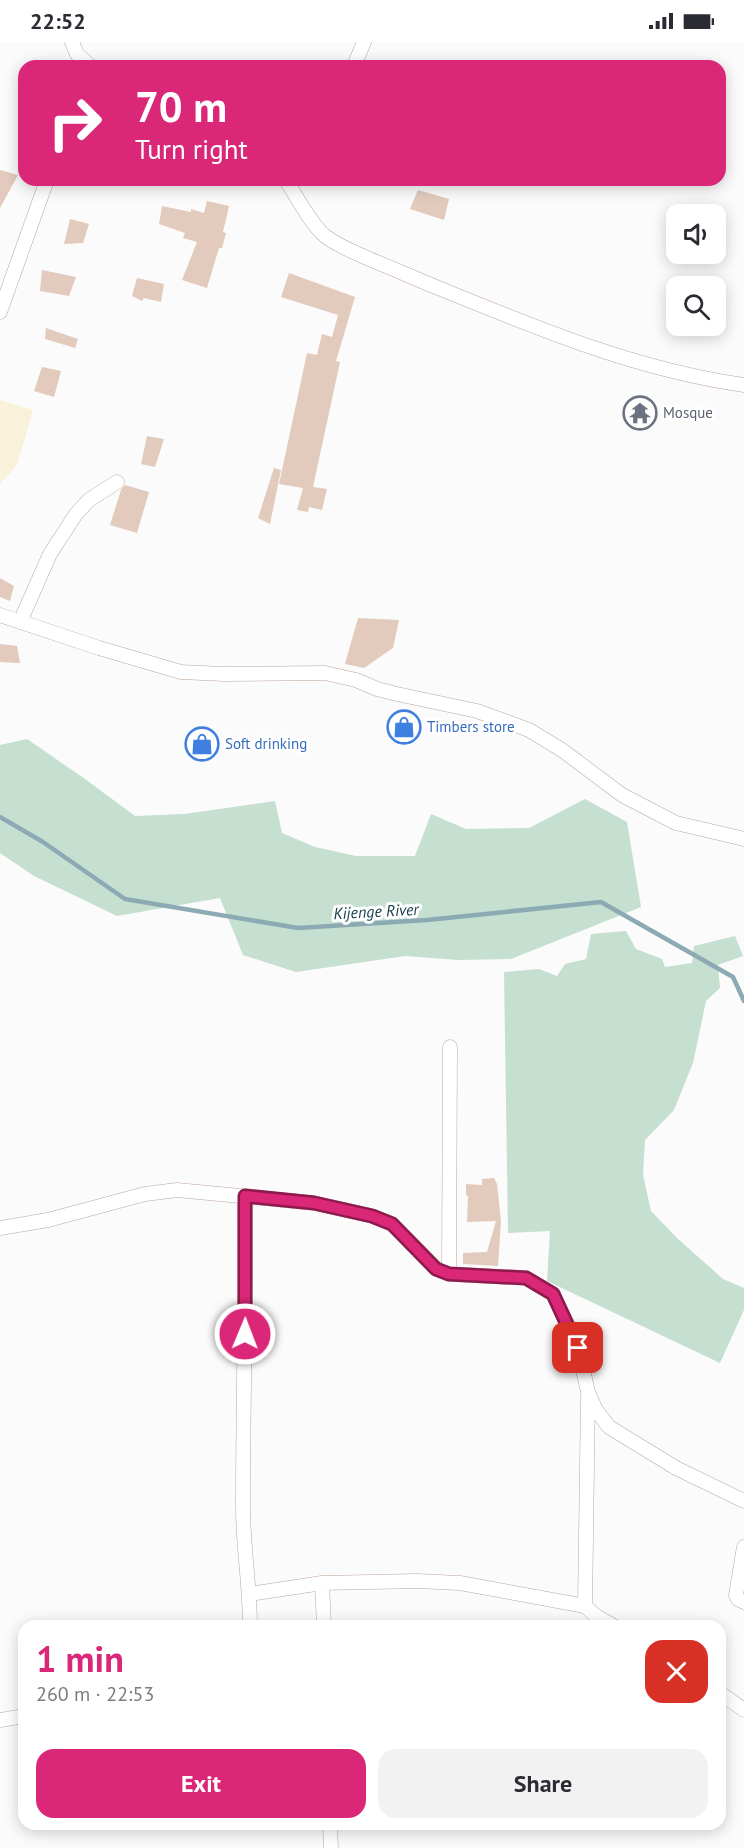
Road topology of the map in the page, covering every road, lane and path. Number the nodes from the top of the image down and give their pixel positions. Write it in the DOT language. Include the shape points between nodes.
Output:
graph roads {
  1 [pos="72,42"];
  2 [pos="364,42"];
  3 [pos="84,60"];
  4 [pos="356,60"];
  5 [pos="45,186"];
  6 [pos="290,186"];
  7 [pos="0,312"];
  8 [pos="744,385"];
  9 [pos="117,482"];
  10 [pos="0,615"];
  11 [pos="20,622"];
  12 [pos="744,839"];
  13 [pos="450,1047"];
  14 [pos="245,1196"];
  15 [pos="0,1228"];
  16 [pos="449,1274"];
  17 [pos="588,1392"];
  18 [pos="744,1501"];
  19 [pos="744,1547"];
  20 [pos="322,1583"];
  21 [pos="250,1594"];
  22 [pos="744,1602"];
  23 [pos="585,1606"];
  24 [pos="250,1620"];
  25 [pos="324,1620"];
  26 [pos="603,1620"];
  27 [pos="726,1698"];
  28 [pos="744,1710"];
  29 [pos="18,1717"];
  30 [pos="0,1720"];
  31 [pos="330,1830"];
  32 [pos="331,1848"];
  1 -- 3 [label="street"];
  2 -- 4 [label="street"];
  5 -- 7 [label="street"];
  6 -- 8 [label="street" via="325,235 414,279 569,340 648,366"];
  9 -- 11 [label="street" via="89,500 76,514 50,554"];
  10 -- 11 [label="street"];
  11 -- 12 [label="street" via="182,672 325,673 477,711 529,730 622,795 676,823"];
  13 -- 16 [label="street"];
  14 -- 15 [label="street" via="177,1190 145,1194 48,1220"];
  14 -- 16 [label="street" via="314,1203 372,1216 392,1224 436,1269"];
  14 -- 21 [label="street" via="243,1510"];
  16 -- 17 [label="street" via="526,1278 553,1294 578,1348"];
  17 -- 18 [label="street" via="609,1427 676,1468"];
  17 -- 23 [label="street"];
  19 -- 22 [label="street" via="736,1595"];
  20 -- 21 [label="street"];
  20 -- 23 [label="street" via="460,1583"];
  20 -- 25 [label="street"];
  21 -- 24 [label="street"];
  23 -- 26 [label="street"];
  27 -- 28 [label="street"];
  29 -- 30 [label="street"];
  31 -- 32 [label="street"];
}
